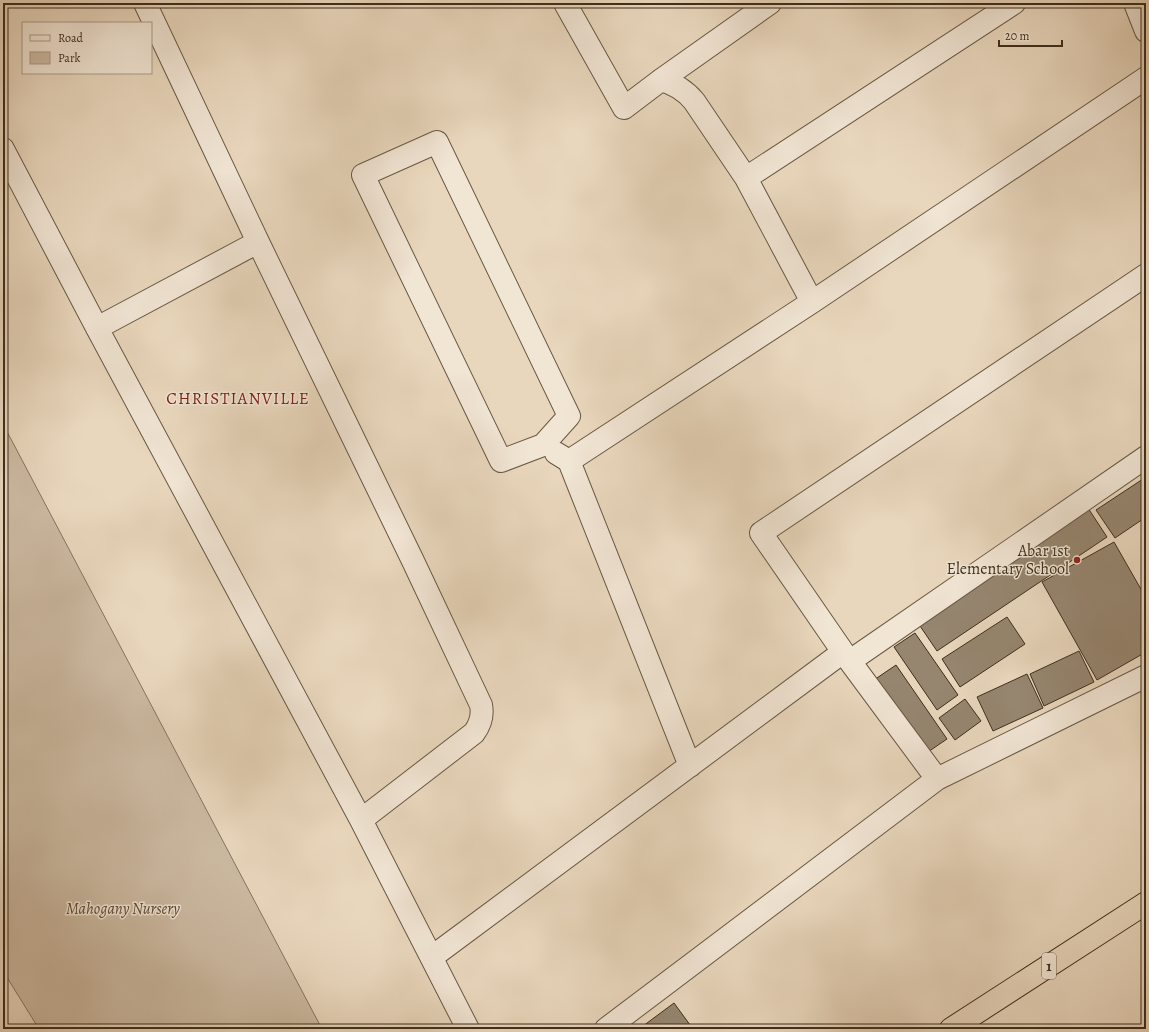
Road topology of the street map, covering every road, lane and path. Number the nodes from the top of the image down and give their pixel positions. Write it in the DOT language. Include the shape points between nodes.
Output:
graph roads {
  1 [pos="146,3"];
  2 [pos="565,3"];
  3 [pos="770,3"];
  4 [pos="1014,3"];
  5 [pos="1135,3"];
  6 [pos="1146,31"];
  7 [pos="1146,78"];
  8 [pos="661,80"];
  9 [pos="3,149"];
  10 [pos="746,178"];
  11 [pos="258,242"];
  12 [pos="1146,275"];
  13 [pos="812,302"];
  14 [pos="97,328"];
  15 [pos="543,445"];
  16 [pos="1146,457"];
  17 [pos="569,461"];
  18 [pos="846,657"];
  19 [pos="1146,676"];
  20 [pos="690,766"];
  21 [pos="937,779"];
  22 [pos="361,820"];
  23 [pos="1146,903"];
  24 [pos="432,958"];
  25 [pos="468,1029"];
  26 [pos="606,1029"];
  27 [pos="951,1029"];
  1 -- 11 [label="street"];
  2 -- 8 [label="street" via="624,108"];
  3 -- 8 [label="street"];
  4 -- 10 [label="street"];
  5 -- 6 [label="street"];
  7 -- 13 [label="street"];
  8 -- 10 [label="street" via="688,94"];
  9 -- 14 [label="street"];
  10 -- 13 [label="street"];
  11 -- 14 [label="street"];
  11 -- 22 [label="street" via="482,709 480,724 474,733"];
  12 -- 18 [label="street" via="761,533"];
  13 -- 17 [label="street"];
  14 -- 22 [label="street"];
  15 -- 15 [label="street" via="502,461 363,176 437,142 569,416"];
  15 -- 17 [label="street"];
  16 -- 18 [label="street"];
  17 -- 20 [label="street"];
  18 -- 20 [label="street"];
  18 -- 21 [label="street"];
  19 -- 21 [label="street"];
  20 -- 24 [label="street"];
  21 -- 26 [label="street"];
  22 -- 24 [label="street"];
  23 -- 27 [label="highway, 1"];
  24 -- 25 [label="street"];
}
